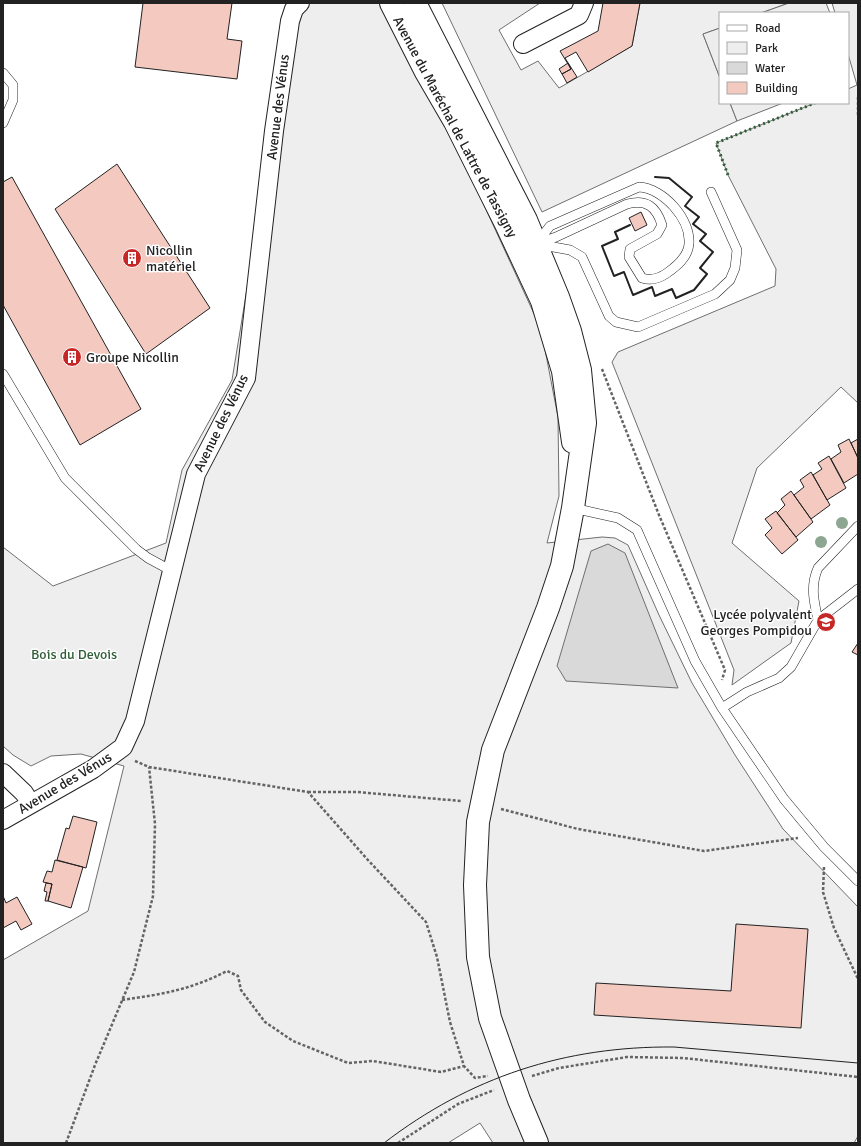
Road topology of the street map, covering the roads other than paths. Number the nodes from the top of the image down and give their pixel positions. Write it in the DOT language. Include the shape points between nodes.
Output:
graph roads {
  1 [pos="300,3"];
  2 [pos="415,3"];
  3 [pos="584,3"];
  4 [pos="390,4"];
  5 [pos="524,44"];
  6 [pos="3,73"];
  7 [pos="3,123"];
  8 [pos="711,192"];
  9 [pos="528,247"];
  10 [pos="3,374"];
  11 [pos="573,508"];
  12 [pos="858,526"];
  13 [pos="172,571"];
  14 [pos="858,589"];
  15 [pos="818,620"];
  16 [pos="722,708"];
  17 [pos="3,773"];
  18 [pos="31,804"];
  19 [pos="3,820"];
  20 [pos="858,881"];
  21 [pos="537,1143"];
  1 -- 13 [label="street, Avenue des Vénus" via="294,9 290,21 274,131 246,378 196,474"];
  2 -- 9 [label="street, Avenue du Maréchal de Lattre de Tassigny" via="498,164"];
  3 -- 5 [label="street" via="579,15"];
  4 -- 9 [label="street, Avenue du Maréchal de Lattre de Tassigny" via="426,72"];
  6 -- 7 [label="lane" via="13,85 14,100"];
  8 -- 9 [label="lane" via="737,250 735,268 730,280 716,294 638,327 616,322 609,316 582,257 570,250"];
  9 -- 9 [label="lane" via="637,202 653,208 662,225 657,234 630,249 629,258 642,278 648,280 662,277 686,256 690,244 681,217 670,202 648,187 639,186 550,226"];
  9 -- 11 [label="street, Avenue du Maréchal de Lattre de Tassigny" via="570,331 580,370 585,423"];
  10 -- 13 [label="lane" via="65,478 136,549"];
  11 -- 16 [label="lane" via="618,518 637,530 695,661"];
  11 -- 21 [label="street, Avenue du Maréchal de Lattre de Tassigny" via="562,566 493,750 478,822 475,885 478,957 490,1018"];
  12 -- 15 [label="lane" via="818,568 814,577 812,597"];
  13 -- 18 [label="street, Avenue des Vénus" via="135,721 123,747 93,769"];
  14 -- 15 [label="lane"];
  15 -- 16 [label="lane" via="791,667 779,678 748,692"];
  16 -- 20 [label="lane" via="784,799 824,847"];
  17 -- 18 [label="street" via="24,793"];
  18 -- 19 [label="street, Avenue des Vénus"];
}
